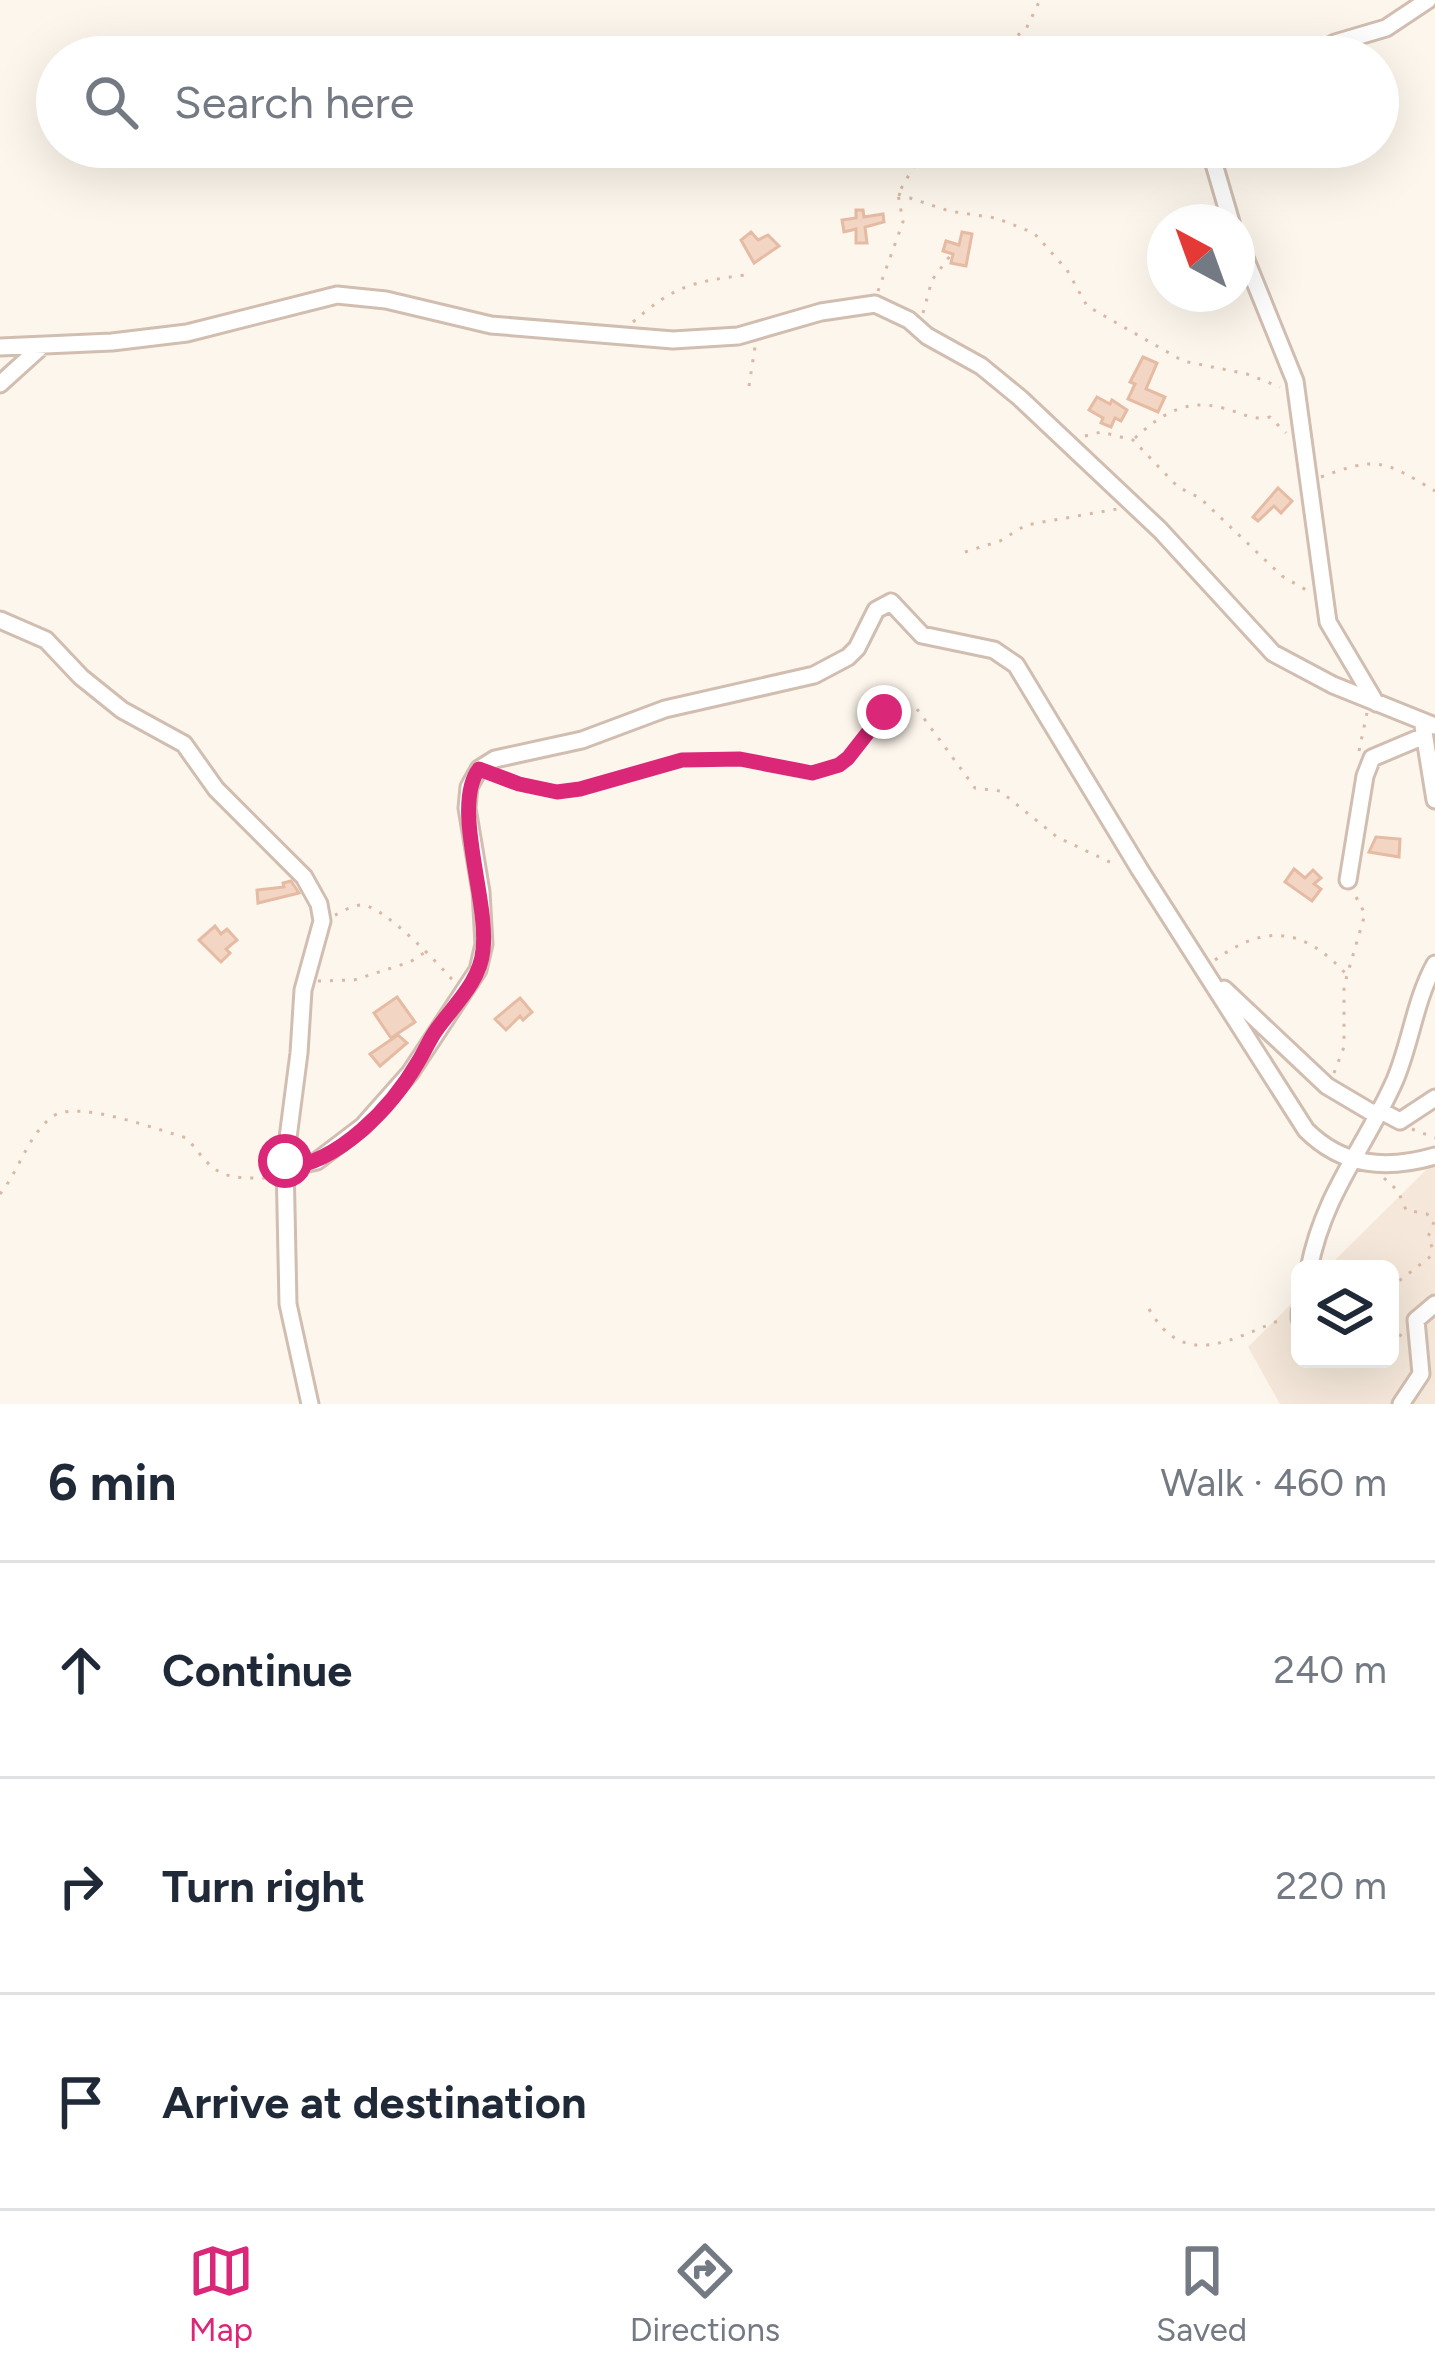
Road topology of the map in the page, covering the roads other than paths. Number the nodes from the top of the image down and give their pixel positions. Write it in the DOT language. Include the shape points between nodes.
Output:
graph roads {
  1 [pos="1428,0"];
  2 [pos="1359,36"];
  3 [pos="1215,168"];
  4 [pos="1226,204"];
  5 [pos="1255,281"];
  6 [pos="42,346"];
  7 [pos="0,347"];
  8 [pos="0,384"];
  9 [pos="0,620"];
  10 [pos="1372,701"];
  11 [pos="1427,728"];
  12 [pos="1435,800"];
  13 [pos="1348,880"];
  14 [pos="1435,964"];
  15 [pos="1206,972"];
  16 [pos="1435,1098"];
  17 [pos="1377,1113"];
  18 [pos="1435,1156"];
  19 [pos="1350,1158"];
  20 [pos="285,1173"];
  21 [pos="1312,1260"];
  22 [pos="1435,1304"];
  23 [pos="310,1404"];
  24 [pos="1401,1404"];
  1 -- 2 [label="street"];
  3 -- 4 [label="street"];
  5 -- 10 [label="street" via="1298,396 1328,622"];
  6 -- 7 [label="street"];
  6 -- 8 [label="street"];
  6 -- 10 [label="street" via="187,333 338,296 491,325 692,340 875,304 992,374 1160,530 1273,653"];
  9 -- 20 [label="street" via="46,640 122,710 184,744 316,895 322,921 304,981"];
  10 -- 11 [label="street"];
  11 -- 12 [label="street"];
  11 -- 13 [label="street" via="1368,766"];
  14 -- 17 [label="street"];
  15 -- 17 [label="street" via="1327,1086"];
  15 -- 19 [label="street" via="1306,1130"];
  15 -- 20 [label="street" via="1016,665 994,650 922,635 891,602 876,610 848,657 814,675 664,709 479,769 467,808 481,892 478,970 401,1085 363,1126 317,1161"];
  16 -- 17 [label="street" via="1400,1121"];
  17 -- 19 [label="street"];
  18 -- 19 [label="street" via="1376,1166"];
  19 -- 21 [label="street"];
  20 -- 23 [label="street" via="288,1304"];
  22 -- 24 [label="street" via="1416,1320 1421,1373"];
}
